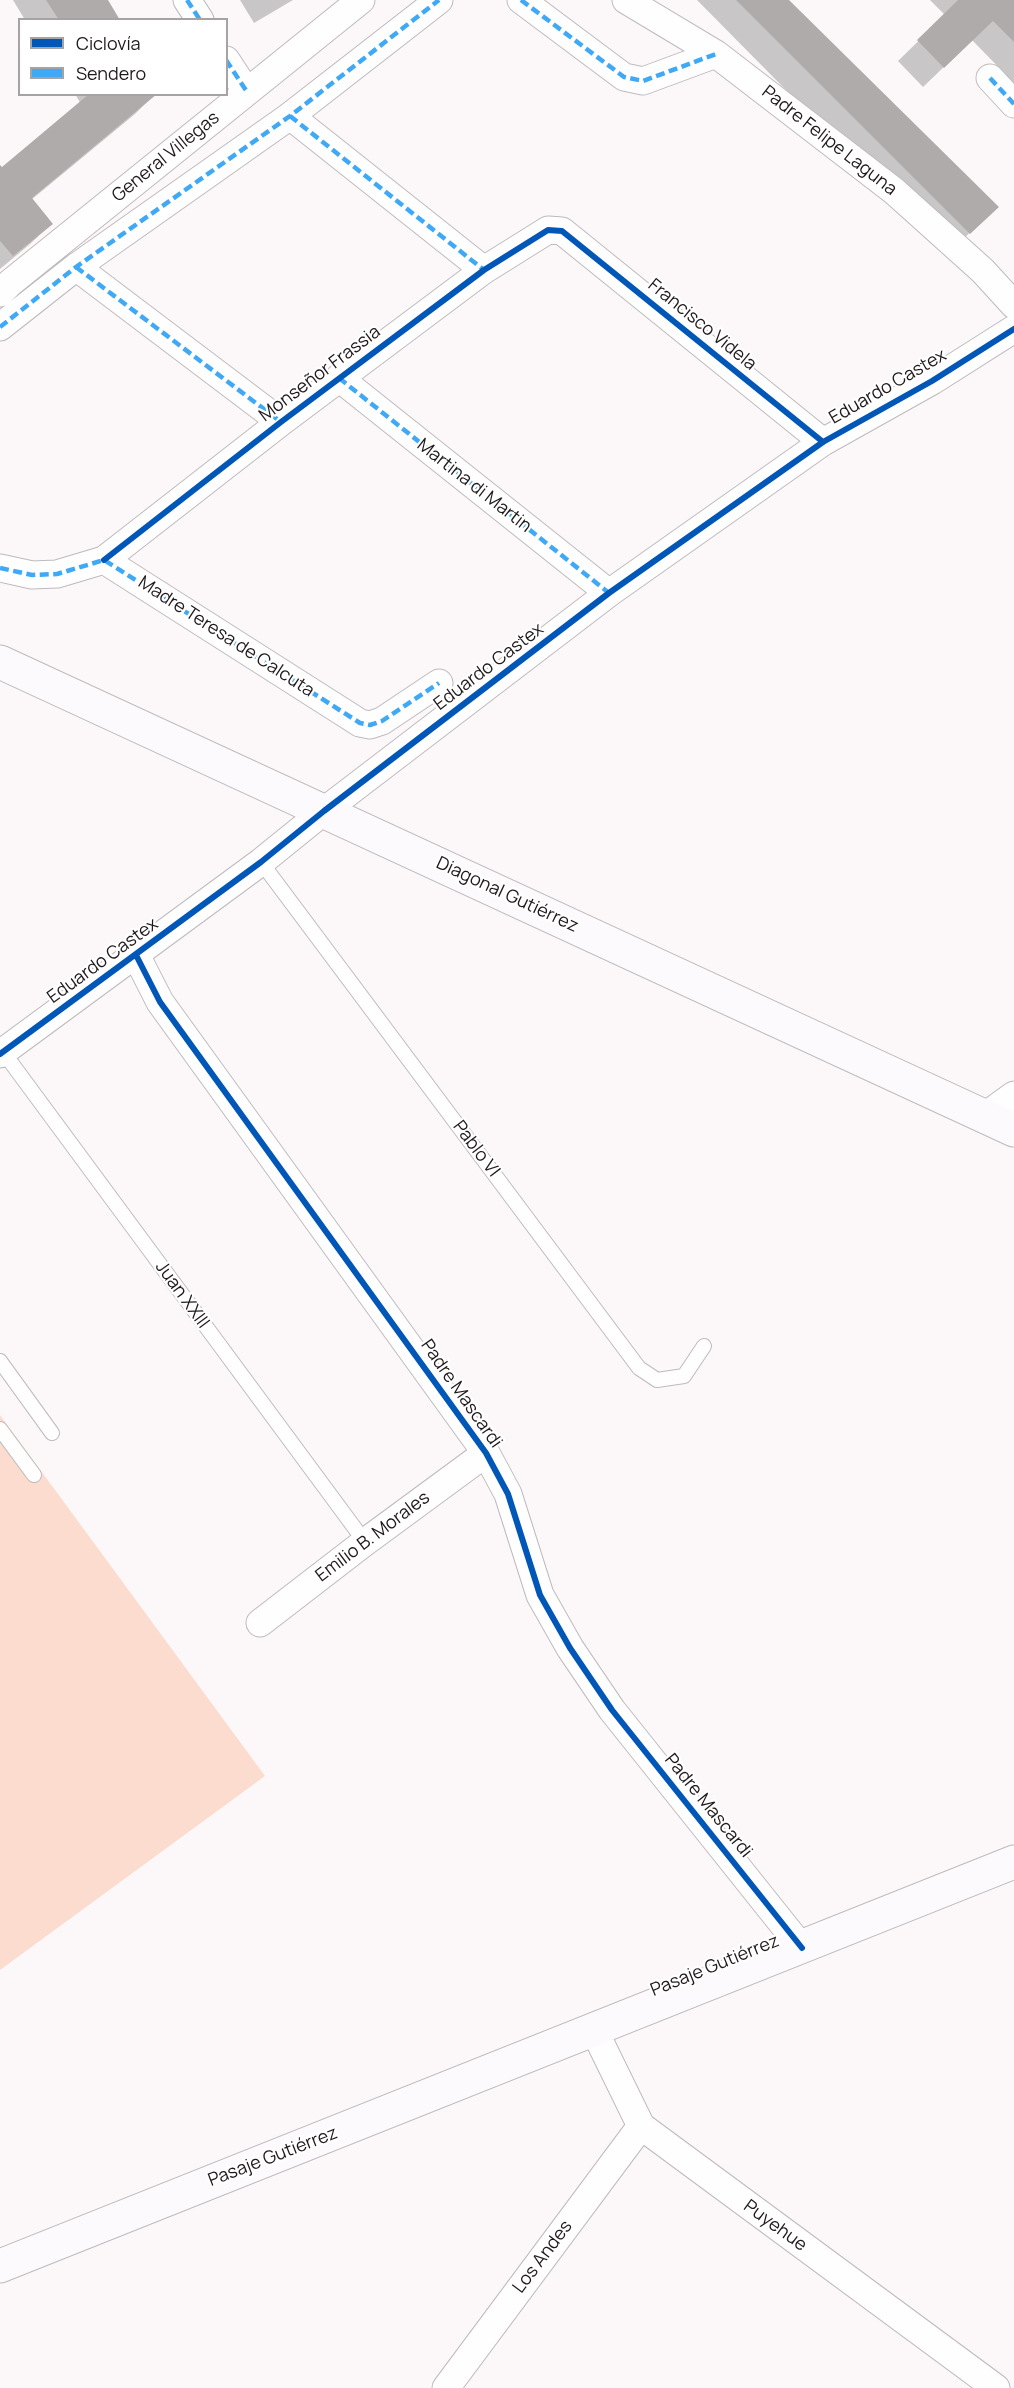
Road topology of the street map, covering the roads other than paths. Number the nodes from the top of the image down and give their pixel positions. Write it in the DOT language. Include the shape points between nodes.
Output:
graph roads {
  1 [pos="187,0"];
  2 [pos="361,0"];
  3 [pos="439,0"];
  4 [pos="521,0"];
  5 [pos="626,0"];
  6 [pos="199,18"];
  7 [pos="716,54"];
  8 [pos="228,63"];
  9 [pos="990,78"];
  10 [pos="248,92"];
  11 [pos="1014,104"];
  12 [pos="290,116"];
  13 [pos="562,231"];
  14 [pos="76,267"];
  15 [pos="484,270"];
  16 [pos="0,293"];
  17 [pos="1014,305"];
  18 [pos="0,327"];
  19 [pos="1014,329"];
  20 [pos="339,378"];
  21 [pos="281,422"];
  22 [pos="824,442"];
  23 [pos="104,560"];
  24 [pos="0,568"];
  25 [pos="609,593"];
  26 [pos="0,662"];
  27 [pos="439,683"];
  28 [pos="324,811"];
  29 [pos="261,862"];
  30 [pos="136,955"];
  31 [pos="1,1051"];
  32 [pos="1014,1095"];
  33 [pos="985,1116"];
  34 [pos="1014,1130"];
  35 [pos="704,1346"];
  36 [pos="0,1361"];
  37 [pos="0,1429"];
  38 [pos="52,1433"];
  39 [pos="486,1453"];
  40 [pos="34,1475"];
  41 [pos="365,1542"];
  42 [pos="260,1623"];
  43 [pos="1014,1862"];
  44 [pos="802,1948"];
  45 [pos="594,2030"];
  46 [pos="641,2127"];
  47 [pos="0,2266"];
  48 [pos="446,2388"];
  49 [pos="996,2388"];
  1 -- 6 [label="street"];
  2 -- 10 [label="street, General Villegas"];
  3 -- 12 [label="street"];
  4 -- 7 [label="street" via="624,77 643,81"];
  5 -- 7 [label="street, Padre Felipe Laguna"];
  7 -- 17 [label="street, Padre Felipe Laguna" via="894,191 983,271"];
  8 -- 10 [label="street"];
  9 -- 11 [label="street"];
  10 -- 16 [label="street, General Villegas"];
  12 -- 14 [label="street"];
  12 -- 15 [label="street"];
  13 -- 15 [label="street, Monseñor Frassia" via="548,230"];
  13 -- 22 [label="street, Francisco Videla"];
  14 -- 18 [label="street"];
  14 -- 21 [label="street"];
  15 -- 20 [label="street, Monseñor Frassia"];
  19 -- 22 [label="street, Eduardo Castex"];
  20 -- 21 [label="street, Monseñor Frassia"];
  20 -- 25 [label="street, Martina di Martin"];
  21 -- 23 [label="street, Monseñor Frassia"];
  22 -- 25 [label="street, Eduardo Castex"];
  23 -- 24 [label="street" via="57,574"];
  23 -- 27 [label="street, Madre Teresa de Calcuta" via="360,723 382,721"];
  25 -- 28 [label="street, Eduardo Castex"];
  26 -- 28 [label="main road, Diagonal Gutiérrez"];
  28 -- 29 [label="street, Eduardo Castex"];
  28 -- 33 [label="main road, Diagonal Gutiérrez"];
  29 -- 30 [label="street, Eduardo Castex"];
  29 -- 35 [label="lane, Pablo VI" via="639,1368 657,1380 684,1376"];
  30 -- 31 [label="street, Eduardo Castex"];
  30 -- 39 [label="street, Padre Mascardi" via="160,1002"];
  31 -- 41 [label="lane, Juan XXIII"];
  32 -- 33 [label="street"];
  33 -- 34 [label="main road, Diagonal Gutiérrez"];
  36 -- 38 [label="lane"];
  37 -- 40 [label="lane"];
  39 -- 41 [label="street, Emilio B. Morales"];
  39 -- 44 [label="street, Padre Mascardi" via="508,1494 540,1595 570,1648 612,1710"];
  41 -- 42 [label="street, Emilio B. Morales"];
  43 -- 44 [label="main road, Pasaje Gutiérrez"];
  44 -- 45 [label="main road, Pasaje Gutiérrez"];
  45 -- 46 [label="street, Puyehue"];
  45 -- 47 [label="main road, Pasaje Gutiérrez"];
  46 -- 48 [label="street, Los Andes"];
  46 -- 49 [label="street, Puyehue"];
}
